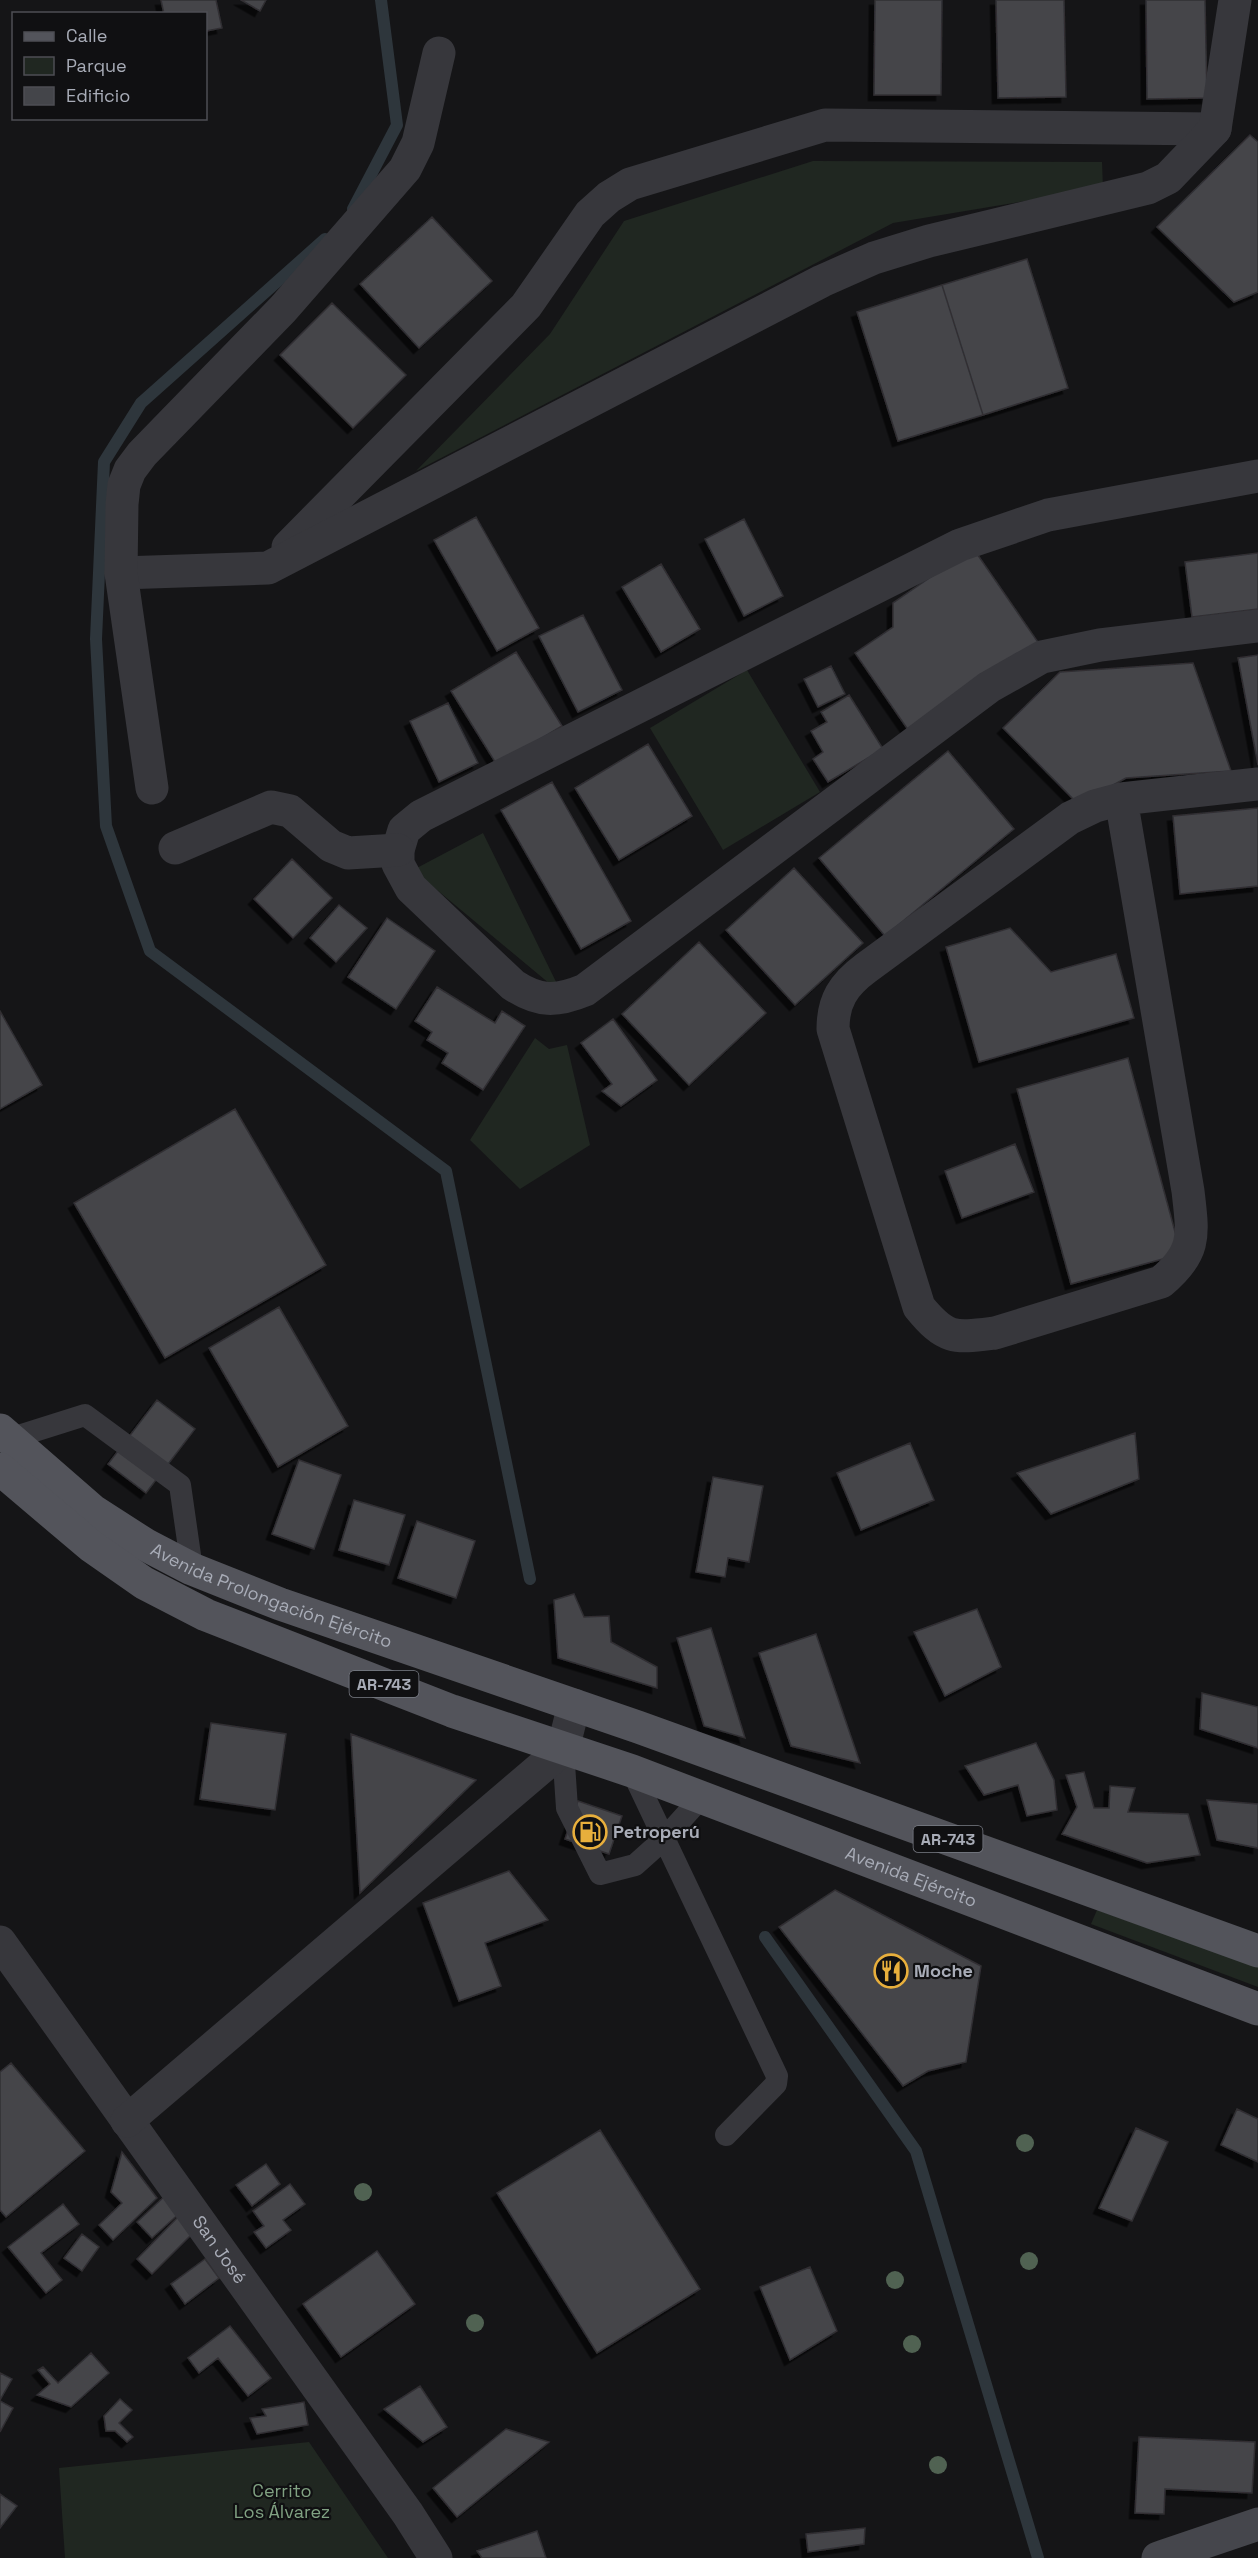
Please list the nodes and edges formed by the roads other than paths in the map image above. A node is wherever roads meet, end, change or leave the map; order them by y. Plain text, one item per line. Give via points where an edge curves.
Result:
1 (1235, 0) edge
2 (439, 53) dead end
3 (1215, 129) junction
4 (1258, 476) edge
5 (268, 568) junction
6 (121, 573) junction
7 (1258, 626) edge
8 (1258, 784) edge
9 (152, 788) dead end
10 (1121, 799) junction
11 (175, 848) dead end
12 (398, 850) junction
13 (3, 1446) edge
14 (192, 1569) junction
15 (574, 1705) junction
16 (563, 1749) junction
17 (632, 1771) junction
18 (701, 1798) junction
19 (664, 1839) junction
20 (0, 1942) edge
21 (1258, 1951) edge
22 (1258, 2009) edge
23 (127, 2121) junction
24 (726, 2135) dead end
25 (1258, 2524) edge
26 (436, 2558) edge
27 (1158, 2558) edge

1 - 3 street
2 - 6 street via 418,143 405,169 283,309 130,470 122,504
3 - 5 street via 1168,178 1148,188 929,241 874,258 822,281
3 - 5 street via 825,125 630,184 590,214 526,306
4 - 12 street via 1048,515 960,545 421,816 404,830
5 - 6 street
6 - 9 street
7 - 12 street via 1100,645 1042,657 989,687 585,990 567,998 547,1000 513,985 411,888 398,864
8 - 10 street
10 - 10 street via 1070,818 850,979 833,1011 833,1029 919,1307 946,1334 995,1333 1161,1282 1178,1268 1191,1247 1188,1191
11 - 12 street via 271,807 290,810 331,846 348,853
13 - 14 main road, Avenida Prolongación Ejército / AR-743 via 93,1511
13 - 14 lane via 85,1415 180,1485
13 - 16 main road, Avenida Prolongación Ejército / AR-743 via 91,1546 144,1583 206,1615 453,1711
14 - 15 main road, Avenida Prolongación Ejército / AR-743 via 280,1604
15 - 16 street
15 - 21 main road, AR-743
16 - 17 main road, Avenida Ejército / AR-743
16 - 19 lane via 567,1808 600,1874 635,1865
16 - 23 street
17 - 18 main road, Avenida Ejército / AR-743
17 - 19 lane
18 - 19 lane
18 - 22 main road, Avenida Ejército / AR-743
19 - 24 lane via 777,2076 776,2084
20 - 23 street, San José
23 - 26 street, San José
25 - 27 street

